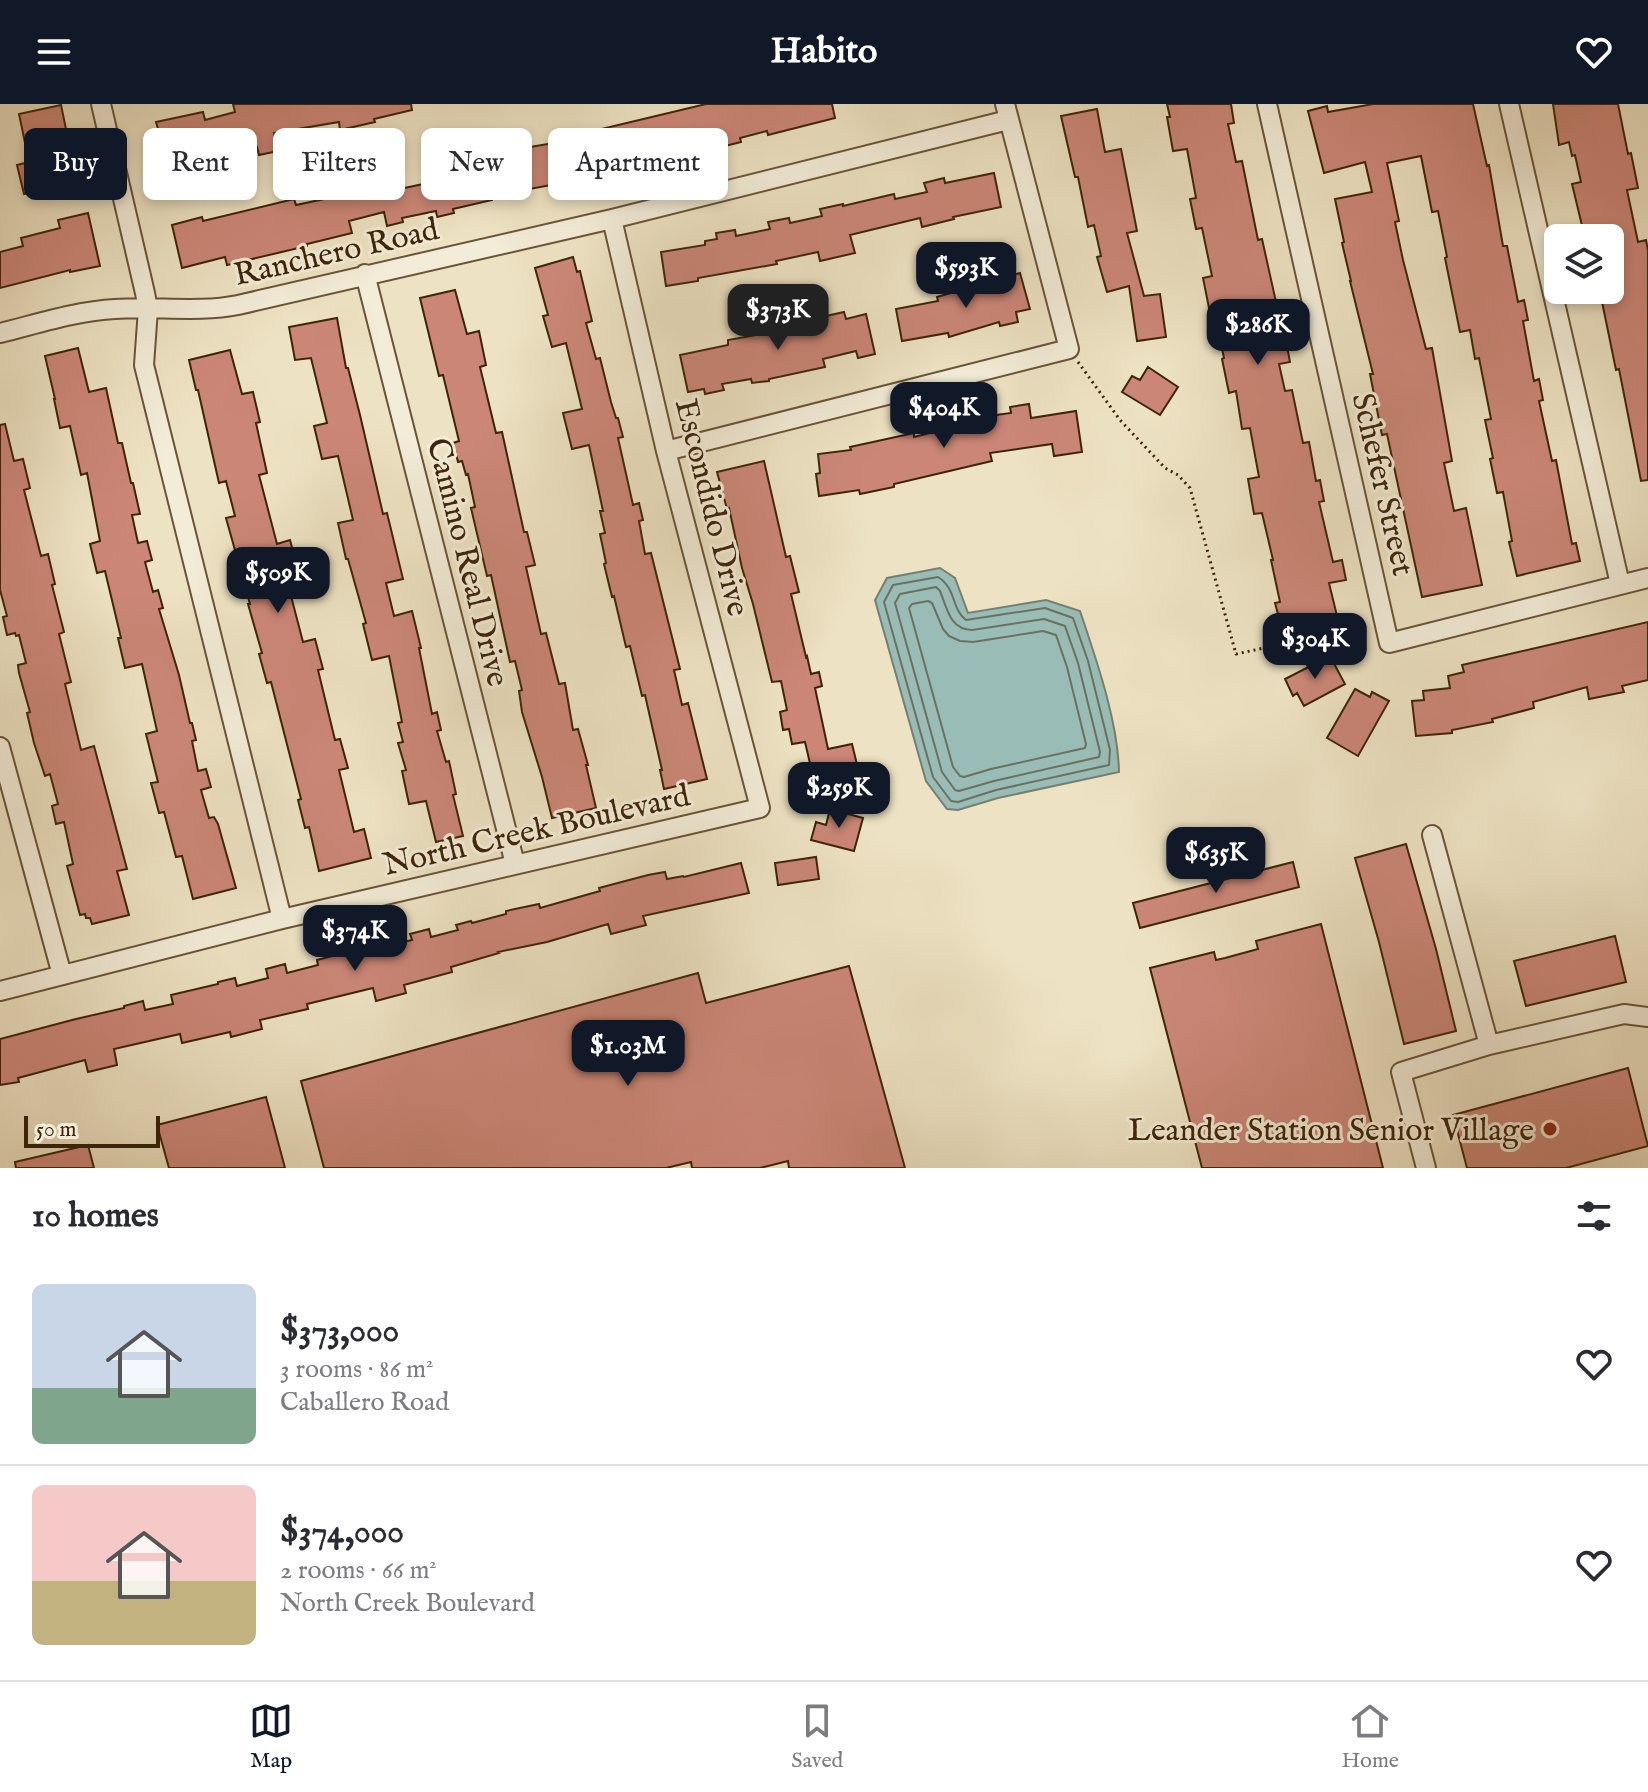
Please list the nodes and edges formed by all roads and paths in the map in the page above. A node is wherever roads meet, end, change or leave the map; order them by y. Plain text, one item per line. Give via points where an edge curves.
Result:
1 (101, 104) edge
2 (1267, 104) edge
3 (1509, 104) edge
4 (1007, 112) edge
5 (612, 219) junction
6 (365, 274) junction
7 (148, 309) junction
8 (0, 333) edge
9 (1069, 349) junction
10 (666, 451) junction
11 (1648, 578) edge
12 (1620, 584) junction
13 (1353, 629) dead end
14 (0, 747) edge
15 (760, 808) joint
16 (1432, 835) dead end
17 (515, 864) junction
18 (282, 919) junction
19 (62, 975) junction
20 (0, 991) edge
21 (1648, 1017) edge
22 (1489, 1045) junction
23 (1426, 1168) edge

1 - 7 street
2 - 12 street, Schefer Street via 1389,643
3 - 12 street
4 - 5 street, Ranchero Road
4 - 9 street
5 - 6 street, Ranchero Road
5 - 10 street, Escondido Drive
6 - 7 street, Ranchero Road via 227,307
6 - 17 street, Camino Real Drive
7 - 8 street, Ranchero Road via 92,312
7 - 18 street via 144,365
9 - 10 street
9 - 13 path via 1120,420 1190,488 1236,654
10 - 15 street, Escondido Drive
11 - 12 street
14 - 19 street
15 - 17 street, North Creek Boulevard
16 - 22 street
17 - 18 street, North Creek Boulevard
18 - 19 street, North Creek Boulevard
19 - 20 street, North Creek Boulevard
21 - 22 street via 1624,1014
22 - 23 street via 1401,1072

